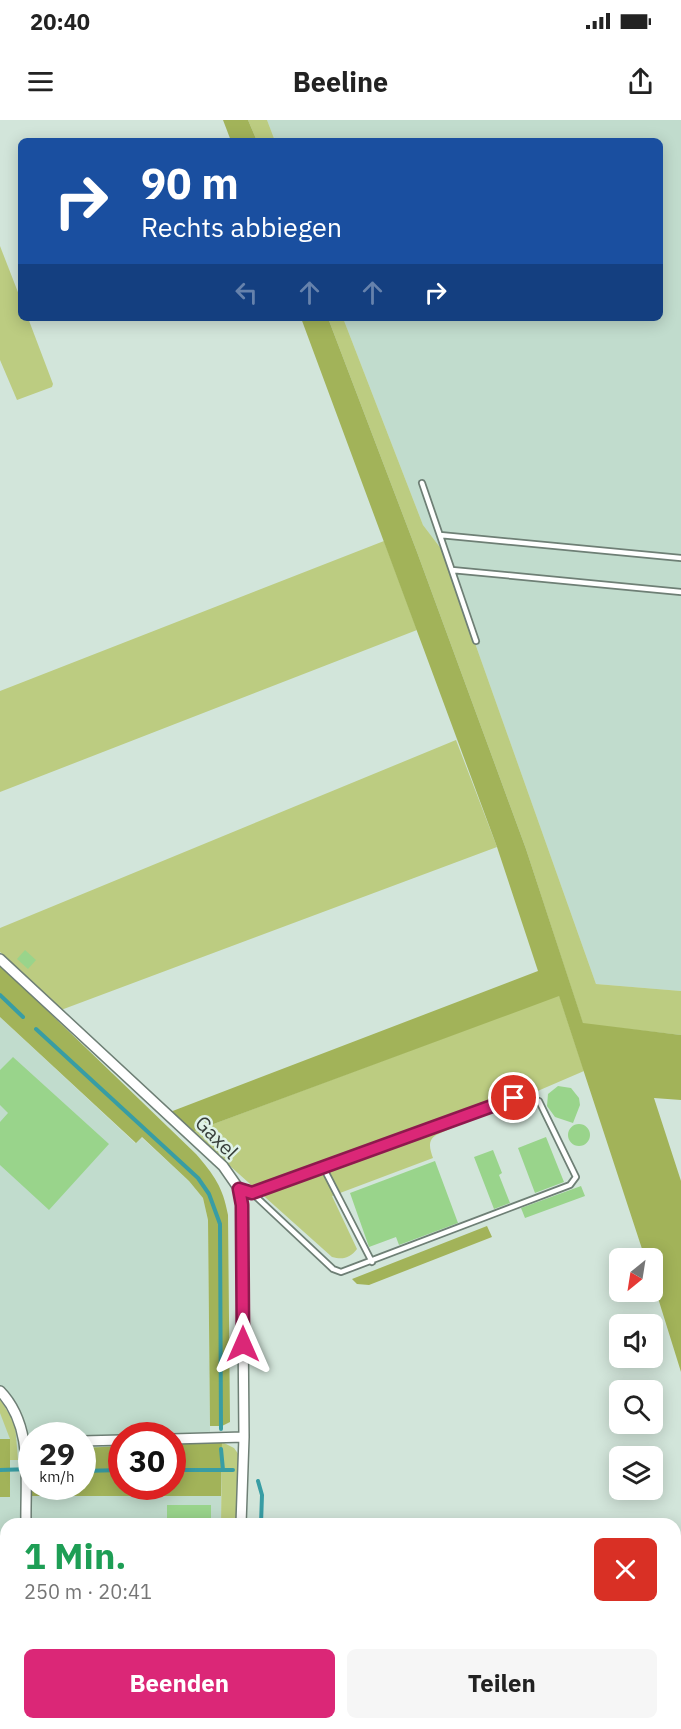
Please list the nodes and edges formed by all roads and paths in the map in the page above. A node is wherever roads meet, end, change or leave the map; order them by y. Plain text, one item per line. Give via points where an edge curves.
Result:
1 (422, 483) dead end
2 (440, 535) junction
3 (681, 558) edge
4 (452, 570) junction
5 (681, 592) edge
6 (476, 641) dead end
7 (0, 959) edge
8 (323, 1167) junction
9 (239, 1189) junction
10 (252, 1193) junction
11 (372, 1262) junction
12 (0, 1391) edge
13 (20, 1422) edge
14 (244, 1437) junction
15 (186, 1439) edge
16 (25, 1500) edge
17 (26, 1518) edge
18 (241, 1518) edge

1 - 2 lane
2 - 3 lane
2 - 4 lane
4 - 5 lane
4 - 6 lane
7 - 9 street, Gaxel via 223,1166
8 - 10 lane
8 - 11 lane
8 - 11 lane via 514,1098 539,1101 576,1176 574,1182
9 - 10 lane
9 - 14 street, Gaxel
10 - 11 lane via 333,1269 348,1271
12 - 13 street
14 - 15 street
14 - 18 street, Gaxel
16 - 17 street

